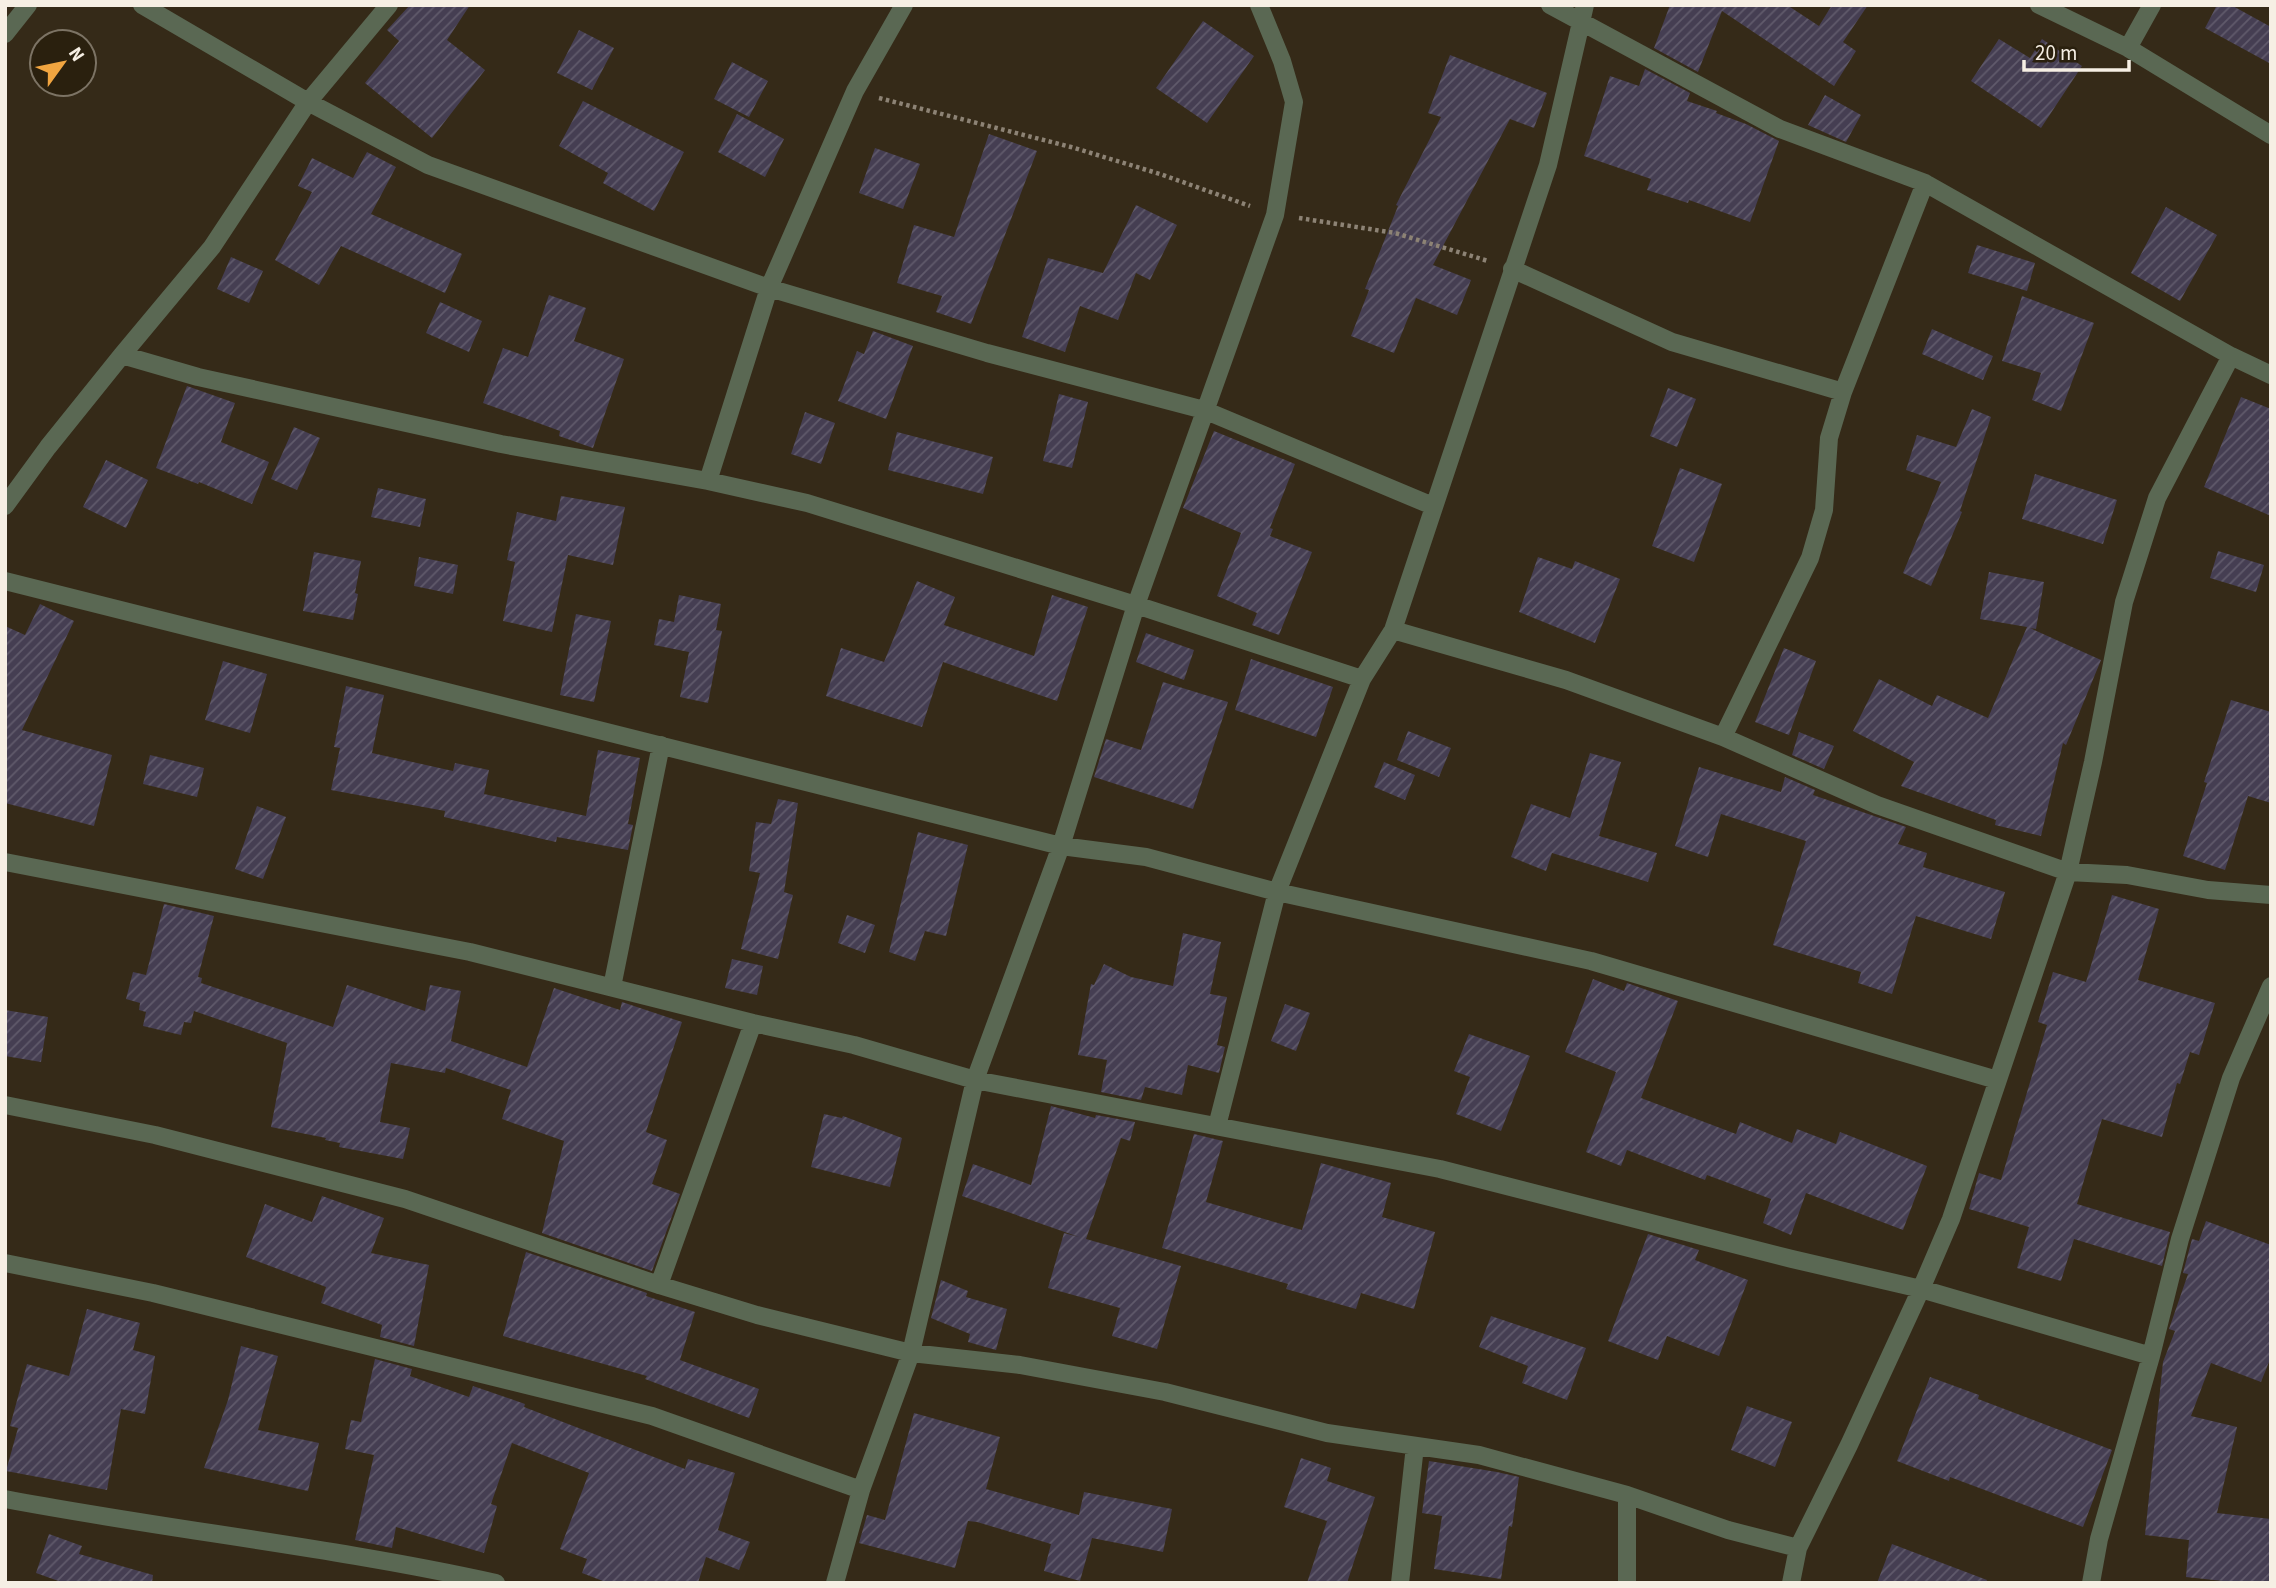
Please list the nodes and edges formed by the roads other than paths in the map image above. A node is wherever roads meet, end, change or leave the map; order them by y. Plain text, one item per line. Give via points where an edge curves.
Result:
1 (28, 5) edge
2 (142, 5) edge
3 (389, 5) edge
4 (904, 5) edge
5 (1260, 5) edge
6 (1550, 5) edge
7 (2039, 5) edge
8 (2151, 5) edge
9 (1583, 14) edge
10 (5, 34) edge
11 (2128, 48) junction
12 (308, 102) junction
13 (2271, 135) edge
14 (1925, 183) junction
15 (1512, 269) junction
16 (769, 288) junction
17 (122, 355) junction
18 (2231, 356) junction
19 (2271, 375) edge
20 (1843, 392) junction
21 (1204, 411) junction
22 (708, 481) junction
23 (5, 506) edge
24 (1433, 506) junction
25 (5, 581) edge
26 (1136, 606) junction
27 (1393, 630) junction
28 (1362, 679) junction
29 (1723, 737) junction
30 (661, 745) junction
31 (1061, 846) junction
32 (5, 862) edge
33 (2068, 872) junction
34 (1277, 892) junction
35 (2271, 895) edge
36 (2271, 986) edge
37 (612, 987) junction
38 (753, 1023) junction
39 (975, 1080) junction
40 (1997, 1080) junction
41 (5, 1105) edge
42 (1217, 1126) junction
43 (5, 1263) edge
44 (659, 1285) junction
45 (1921, 1289) junction
46 (911, 1353) junction
47 (2151, 1356) junction
48 (1415, 1446) junction
49 (861, 1490) junction
50 (1627, 1495) junction
51 (5, 1499) edge
52 (1798, 1548) junction
53 (496, 1583) edge
54 (835, 1583) edge
55 (1400, 1583) edge
56 (1627, 1583) edge
57 (1791, 1583) edge
58 (2091, 1583) edge

1 - 10 street
2 - 12 street
3 - 12 street
4 - 16 street via 855,91
5 - 21 street via 1294,102 1275,215
6 - 9 street
7 - 11 street
8 - 11 street
9 - 14 street via 1780,129
9 - 15 street via 1548,165
11 - 13 street
12 - 16 street via 428,165
12 - 17 street via 212,247
14 - 18 street
14 - 20 street
15 - 20 street via 1672,342
15 - 24 street
16 - 21 street via 986,353
16 - 22 street
17 - 22 street via 198,377 501,444
17 - 23 street
18 - 19 street
18 - 33 street via 2157,498 2124,602
20 - 29 street via 1829,438 1824,510 1810,558
21 - 24 street
21 - 26 street
22 - 26 street via 807,503
24 - 27 street
25 - 30 street
26 - 28 street
26 - 31 street
27 - 28 street
27 - 29 street via 1566,680
28 - 34 street
29 - 33 street via 1877,804
30 - 31 street
30 - 37 street
31 - 34 street via 1146,857
31 - 39 street
32 - 37 street via 470,952
33 - 35 street via 2127,875 2208,890
33 - 40 street
34 - 40 street via 1591,961
34 - 42 street
36 - 47 street via 2231,1078 2180,1239
37 - 38 street
38 - 39 street via 854,1045
38 - 44 street
39 - 42 street
39 - 46 street
40 - 45 street via 1951,1219
41 - 44 street via 155,1135 405,1199
42 - 45 street via 1440,1169
43 - 49 street via 153,1293 652,1416
44 - 46 street
45 - 47 street
45 - 52 street
46 - 48 street via 1020,1365 1165,1391 1327,1433
46 - 49 street
47 - 58 street via 2099,1539
48 - 50 street via 1479,1455
48 - 55 street
49 - 54 street
50 - 52 street via 1728,1530
50 - 56 street
51 - 53 street
52 - 57 street

